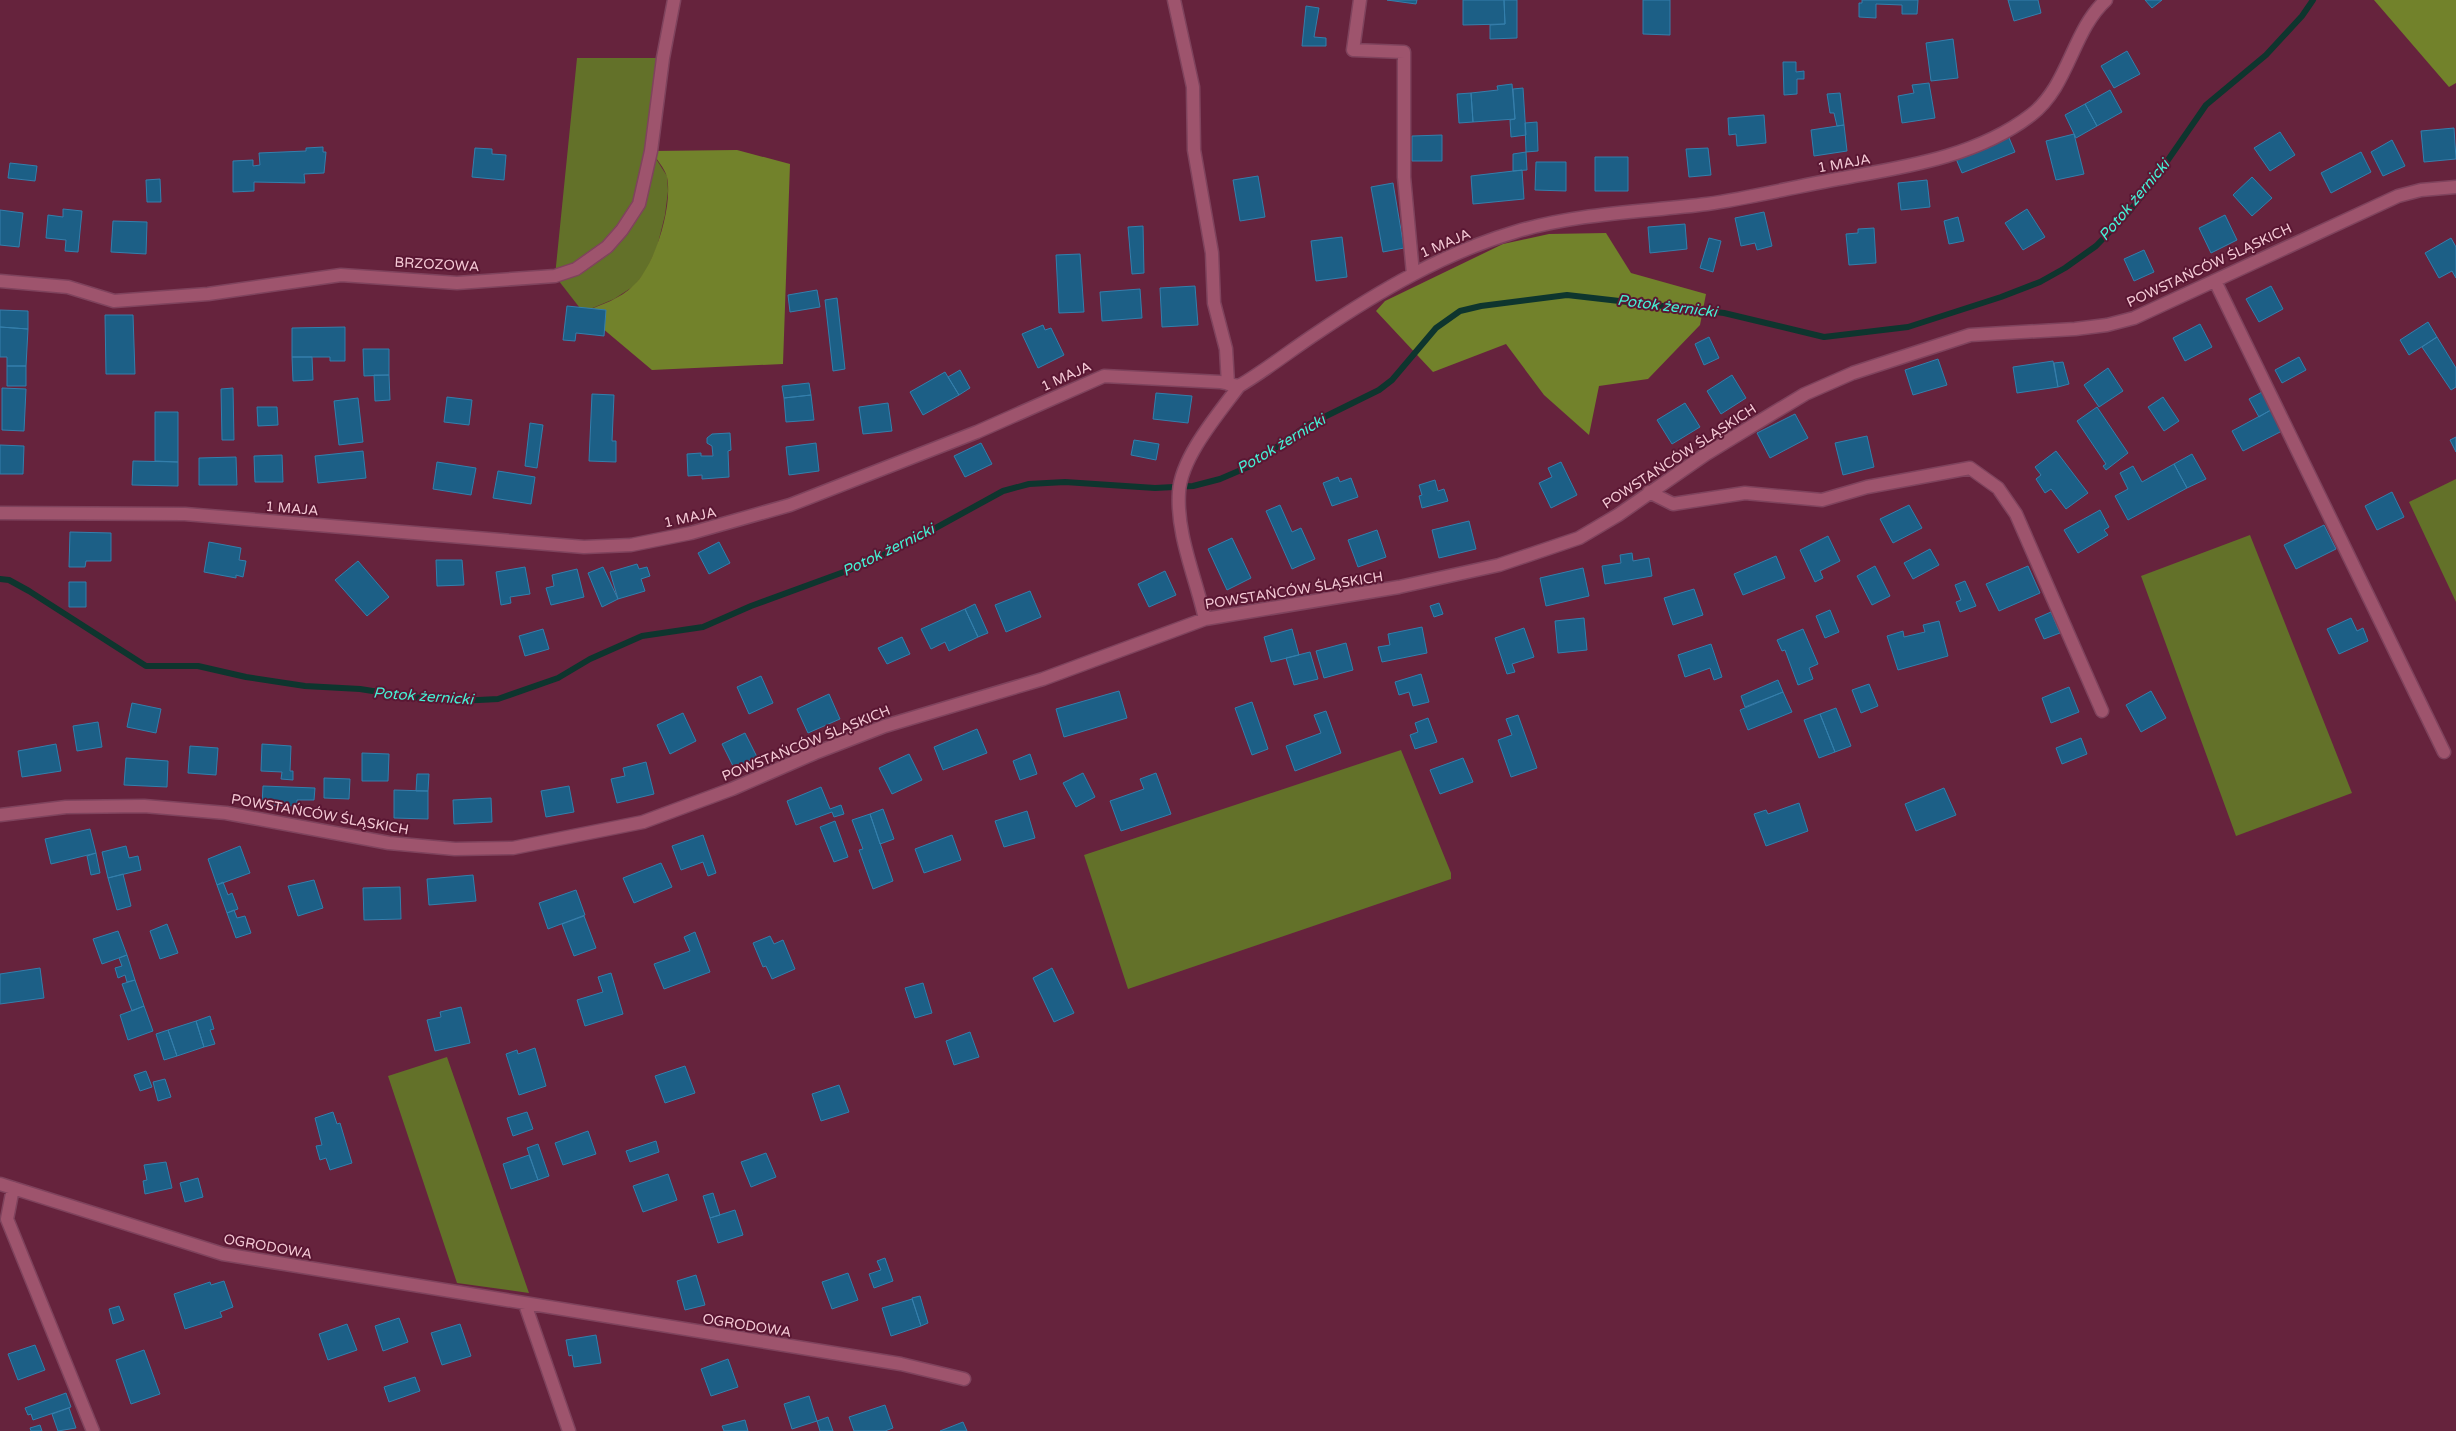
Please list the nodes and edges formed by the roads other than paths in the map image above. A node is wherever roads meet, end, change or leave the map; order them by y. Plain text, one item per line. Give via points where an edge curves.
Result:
1 (674, 0) edge
2 (1174, 0) edge
3 (1360, 0) edge
4 (2106, 0) edge
5 (2456, 187) edge
6 (1413, 274) junction
7 (0, 281) edge
8 (2215, 281) junction
9 (1234, 385) junction
10 (1649, 492) junction
11 (0, 513) edge
12 (1205, 619) junction
13 (2102, 711) dead end
14 (2444, 752) dead end
15 (0, 814) edge
16 (0, 1184) edge
17 (13, 1188) junction
18 (525, 1304) junction
19 (964, 1378) dead end
20 (93, 1431) edge
21 (569, 1431) edge

1 - 7 street, BRZOZOWA via 651,151 639,204 607,247 576,269 554,276 476,282 341,275 208,294 114,301 68,287
2 - 9 street via 1193,87 1194,150 1212,253 1214,303
3 - 6 street via 1353,50 1404,52 1404,177
4 - 6 street, 1 MAJA via 2085,28 2062,78 2033,114 2011,128 1958,152 1896,169 1710,203 1577,219 1516,231 1453,254
5 - 8 street, POWSTAŃCÓW ŚLĄSKICH via 2398,196 2282,247
6 - 9 street, 1 MAJA
8 - 10 street, POWSTAŃCÓW ŚLĄSKICH via 2134,318 2107,325 1970,335 1853,373 1806,394
8 - 14 street
9 - 11 street, 1 MAJA via 1104,376 977,432 790,505 699,531 631,545 534,544 185,514
9 - 12 street via 1188,461 1179,490 1184,534
10 - 12 street, POWSTAŃCÓW ŚLĄSKICH via 1579,538 1499,565 1399,588
10 - 13 street via 1673,504 1746,493 1822,500 1867,487 1970,468 1998,488 2016,514
12 - 15 street, POWSTAŃCÓW ŚLĄSKICH via 1043,679 885,726 643,822 513,848 455,849 389,843 226,813 144,806 66,807
16 - 17 street, OGRODOWA
17 - 18 street, OGRODOWA via 223,1254
17 - 20 street via 7,1219
18 - 19 street, OGRODOWA via 901,1364
18 - 21 street

